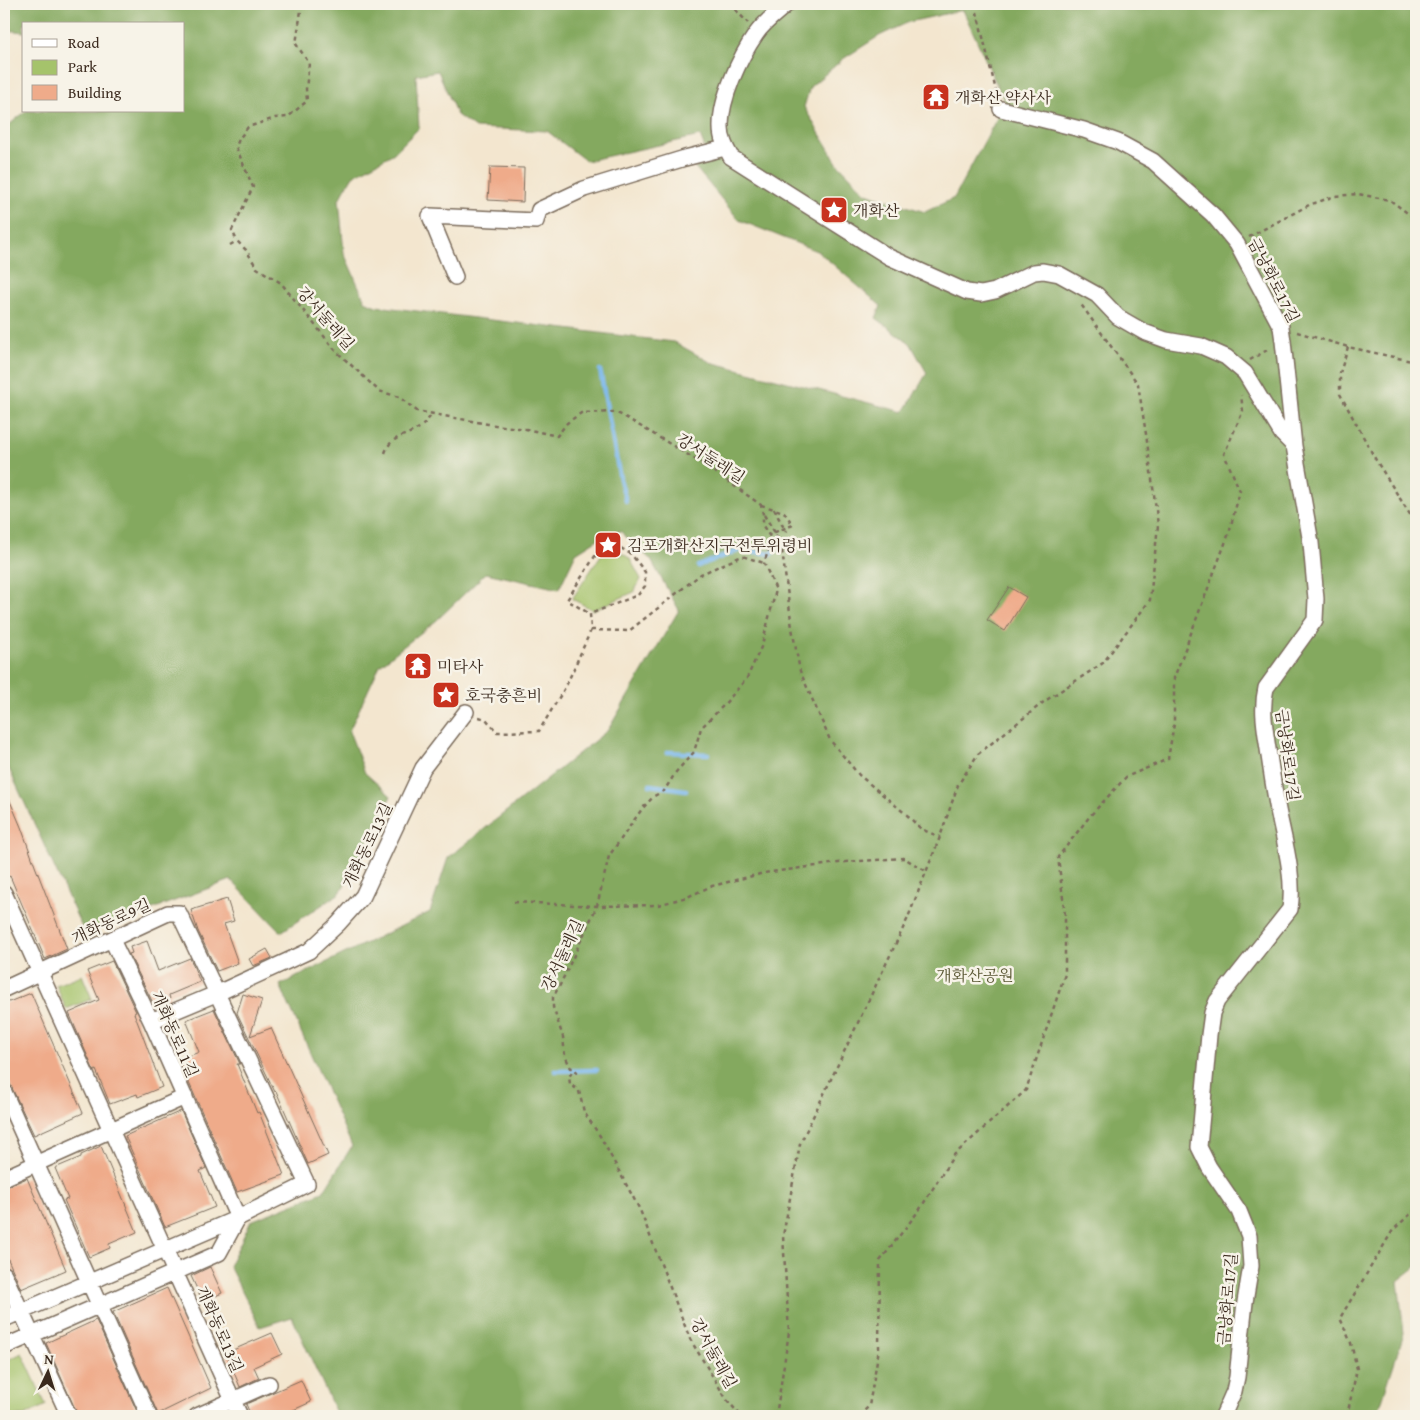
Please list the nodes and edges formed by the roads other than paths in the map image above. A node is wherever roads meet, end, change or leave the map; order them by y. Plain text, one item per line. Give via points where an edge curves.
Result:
1 (787, 4) edge
2 (1001, 109) road end
3 (726, 148) junction
4 (455, 277) dead end
5 (1294, 446) junction
6 (466, 712) road end
7 (4, 893) edge
8 (112, 940) junction
9 (40, 973) junction
10 (4, 989) edge
11 (218, 993) junction
12 (151, 1021) junction
13 (4, 1092) edge
14 (185, 1097) junction
15 (111, 1130) junction
16 (36, 1164) junction
17 (4, 1178) edge
18 (238, 1218) junction
19 (165, 1249) junction
20 (175, 1271) junction
21 (4, 1274) edge
22 (89, 1282) junction
23 (99, 1305) junction
24 (21, 1312) junction
25 (4, 1319) edge
26 (32, 1335) junction
27 (4, 1347) edge
28 (269, 1384) dead end
29 (233, 1400) junction
30 (70, 1416) edge
31 (149, 1416) edge
32 (197, 1416) edge
33 (240, 1416) edge
34 (1223, 1416) edge

1 - 3 street via 757,32 740,63 726,97 721,130
2 - 5 street, 금낭화로17길 via 1118,142 1153,161 1213,215 1237,244 1282,334
3 - 4 street via 584,189 539,210 536,221 430,216
3 - 5 street via 731,157 889,258 966,292 995,292 1034,272 1059,274 1097,295 1129,325 1166,340 1211,350 1226,357 1245,373 1282,434
5 - 34 street, 금낭화로17길 via 1314,571 1315,620 1266,688 1263,713 1292,900 1286,916 1217,1001 1212,1013 1200,1132 1199,1147 1239,1211 1249,1236 1251,1266 1237,1377
6 - 11 street, 개화동로13길 via 423,768 362,896 350,910 309,950
7 - 9 street
8 - 9 street, 개화동로9길
8 - 11 street, 개화동로9길 via 168,913 179,913
8 - 12 street, 개화동로11길
9 - 10 street, 개화동로9길
9 - 15 street
11 - 12 street, 개화동로13길
11 - 18 street via 307,1184
12 - 14 street, 개화동로11길
13 - 16 street
14 - 15 street, 개화동로11길
14 - 18 street
15 - 16 street, 개화동로11길
15 - 19 street, 개화동로13길
16 - 17 street, 개화동로11길
16 - 22 street
18 - 19 street
18 - 20 street, 개화동로13길 via 219,1253
19 - 20 street, 개화동로13길
19 - 22 street
20 - 23 street, 개화동로13길
20 - 29 street, 개화동로13길
21 - 24 street
22 - 23 street
22 - 24 street
23 - 26 street, 개화동로13길
23 - 31 street
24 - 25 street
24 - 26 street
26 - 27 street, 개화동로13길
26 - 30 street
28 - 29 street, 개화동로13길
29 - 32 street, 개화동로13길
29 - 33 street, 개화동로13길

